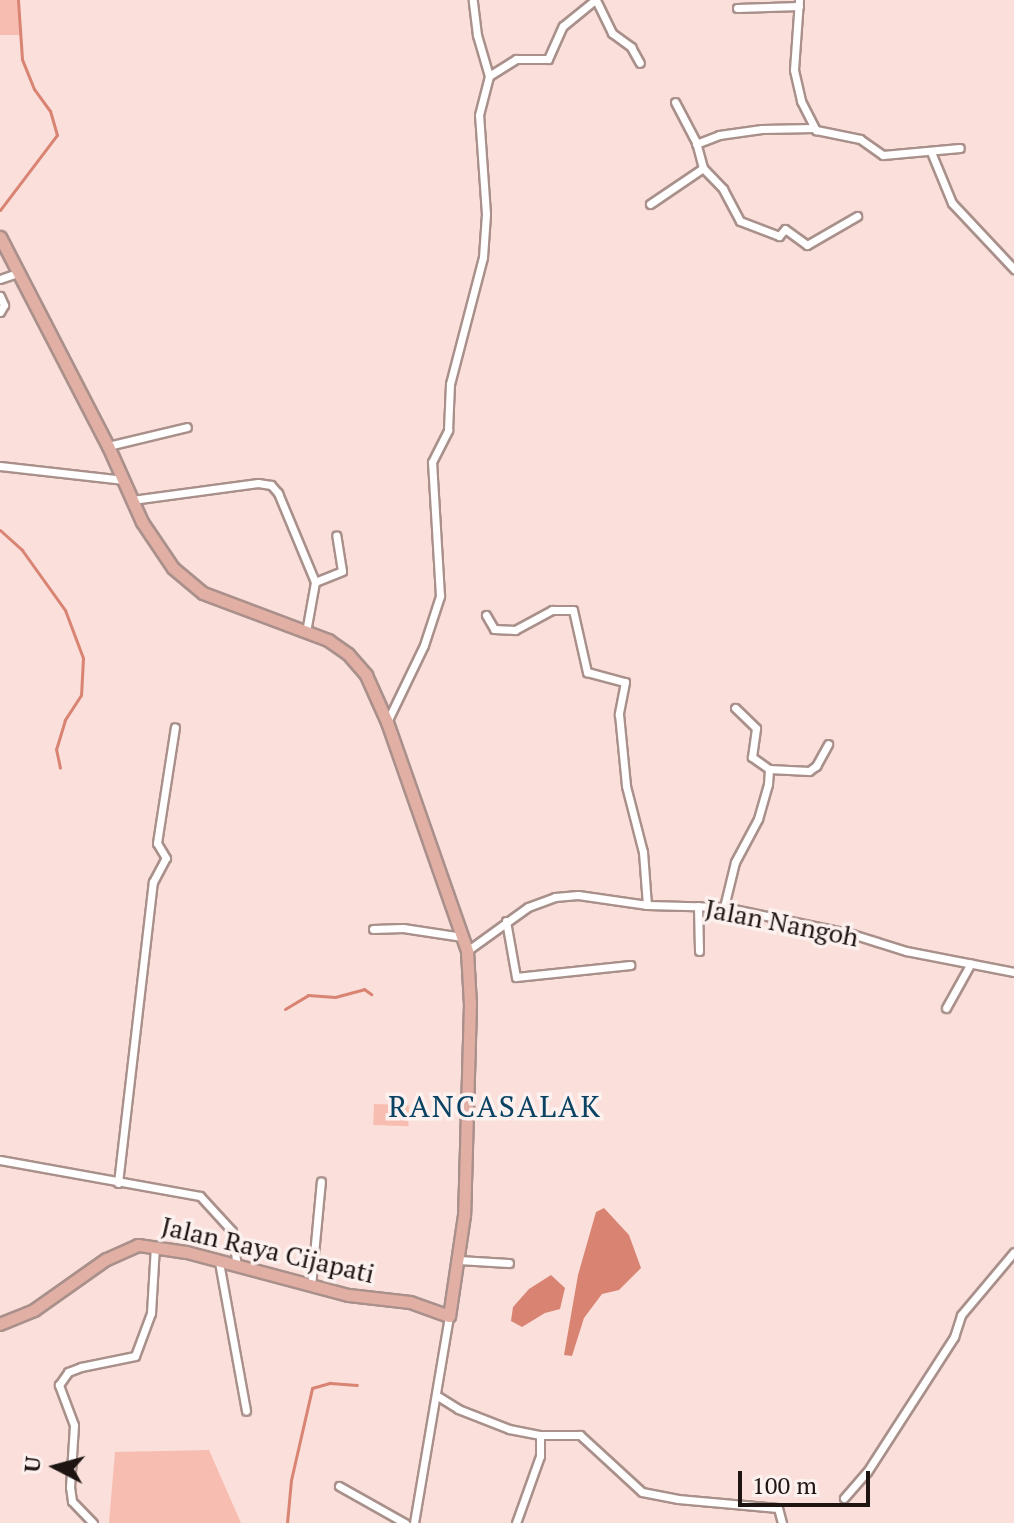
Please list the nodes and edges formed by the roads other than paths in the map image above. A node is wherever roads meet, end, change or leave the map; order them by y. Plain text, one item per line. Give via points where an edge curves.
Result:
1 (473, 0) edge
2 (595, 0) edge
3 (799, 3) edge
4 (737, 8) dead end
5 (640, 63) dead end
6 (489, 76) junction
7 (675, 102) dead end
8 (814, 128) junction
9 (696, 144) junction
10 (960, 148) dead end
11 (931, 152) junction
12 (703, 168) junction
13 (650, 204) dead end
14 (857, 216) dead end
15 (0, 237) edge
16 (1014, 269) edge
17 (17, 273) junction
18 (0, 279) edge
19 (0, 297) edge
20 (0, 312) edge
21 (187, 427) dead end
22 (108, 446) junction
23 (0, 466) edge
24 (124, 480) junction
25 (132, 500) junction
26 (336, 535) dead end
27 (315, 582) junction
28 (486, 615) dead end
29 (306, 632) junction
30 (735, 708) dead end
31 (387, 722) junction
32 (175, 727) dead end
33 (828, 744) dead end
34 (769, 769) junction
35 (647, 905) junction
36 (698, 906) junction
37 (724, 907) junction
38 (506, 921) junction
39 (373, 929) dead end
40 (462, 937) junction
41 (467, 951) junction
42 (699, 951) dead end
43 (971, 963) junction
44 (630, 965) dead end
45 (1014, 972) edge
46 (946, 1008) dead end
47 (0, 1160) edge
48 (321, 1181) dead end
49 (118, 1183) junction
50 (155, 1246) junction
51 (1014, 1252) edge
52 (458, 1260) junction
53 (219, 1262) junction
54 (509, 1263) dead end
55 (237, 1267) junction
56 (311, 1280) junction
57 (449, 1316) junction
58 (0, 1324) edge
59 (436, 1395) junction
60 (246, 1411) dead end
61 (540, 1435) junction
62 (339, 1486) dead end
63 (844, 1498) dead end
64 (93, 1523) edge
65 (405, 1523) edge
66 (414, 1523) edge
67 (516, 1523) edge
68 (782, 1523) edge

1 - 6 street
2 - 5 street via 612,33 631,47
2 - 6 street via 563,26 548,59 516,59
3 - 4 street
3 - 8 street via 794,70
6 - 31 street via 479,115 486,214 483,257 450,384 448,430 432,462 440,596 424,645
7 - 9 street
8 - 9 street via 762,129
8 - 11 street via 860,139 883,155
9 - 12 street
10 - 11 street
11 - 16 street via 952,203
12 - 13 street
12 - 14 street via 723,189 740,221 779,236 785,229 807,245
15 - 17 main road
17 - 18 street
17 - 22 main road
19 - 20 street
21 - 22 street
22 - 24 main road
23 - 24 street
24 - 25 main road
25 - 27 street via 271,485
25 - 29 main road via 150,538 186,582
26 - 27 street via 341,574
27 - 29 street
28 - 35 street via 494,629 515,630 552,610 570,609 587,672 625,682 619,714 626,786 643,852
29 - 31 main road via 328,640 360,665
30 - 34 street via 756,728 752,757
31 - 40 main road
32 - 49 street via 157,843 166,858 153,882
33 - 34 street via 809,771
34 - 37 street via 767,793 735,862
35 - 36 street, Jalan Nangoh
35 - 38 street, Jalan Nangoh via 563,895
36 - 37 street, Jalan Nangoh
36 - 42 street
37 - 43 street, Jalan Nangoh
38 - 41 street, Jalan Nangoh
38 - 44 street via 516,977
39 - 40 street
40 - 41 main road
41 - 52 main road via 464,1215
43 - 45 street, Jalan Nangoh
43 - 46 street
47 - 49 street
48 - 56 street
49 - 55 street via 200,1196 232,1231
50 - 53 main road, Jalan Raya Cijapati
50 - 58 main road, Jalan Raya Cijapati via 123,1249 34,1310
50 - 64 street via 151,1313 136,1354 68,1372 59,1385 74,1425 72,1501
51 - 63 street via 961,1315 954,1337 867,1472
52 - 54 street
52 - 57 main road
53 - 55 main road, Jalan Raya Cijapati
53 - 60 street
55 - 56 main road, Jalan Raya Cijapati via 280,1280
56 - 57 main road, Jalan Raya Cijapati via 362,1298 410,1302
57 - 59 street
59 - 61 street via 509,1429
59 - 66 street
61 - 67 street via 540,1456
61 - 68 street via 580,1435 642,1492 778,1508
62 - 65 street

